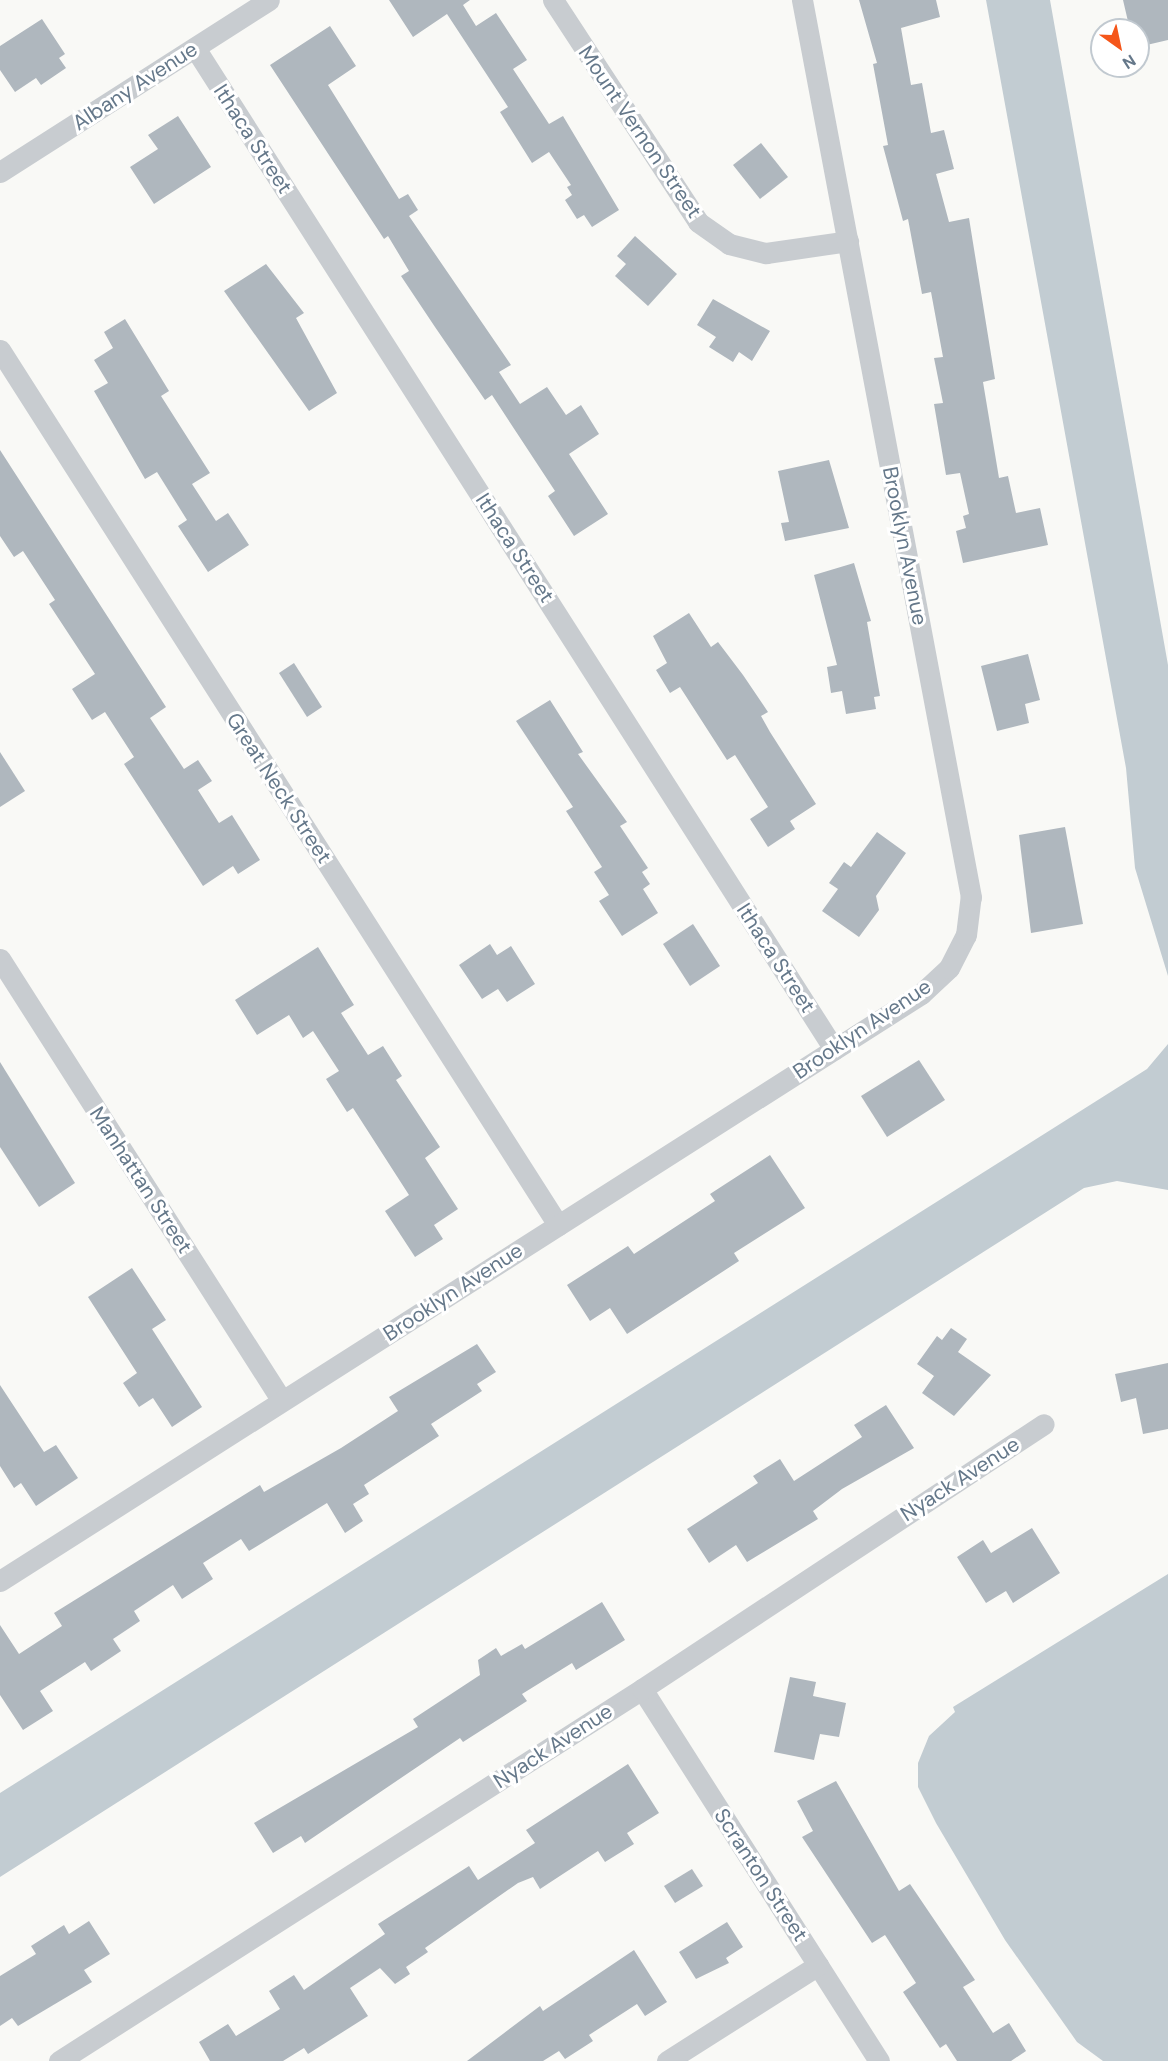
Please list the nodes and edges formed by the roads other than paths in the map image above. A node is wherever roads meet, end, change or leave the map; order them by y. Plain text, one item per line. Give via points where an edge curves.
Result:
1 (269, 0) edge
2 (553, 0) edge
3 (802, 0) edge
4 (195, 48) junction
5 (0, 172) edge
6 (848, 241) junction
7 (0, 350) edge
8 (0, 959) edge
9 (834, 1049) junction
10 (558, 1225) junction
11 (282, 1401) junction
12 (1044, 1424) dead end
13 (2, 1575) edge
14 (642, 1689) junction
15 (818, 1965) junction
16 (59, 2061) edge
17 (667, 2061) edge
18 (879, 2061) edge

1 - 4 street, Albany Avenue
2 - 6 street, Mount Vernon Street via 698,222 729,244 766,253
3 - 6 street, Brooklyn Avenue
4 - 5 street, Albany Avenue
4 - 9 street, Ithaca Street
6 - 9 street, Brooklyn Avenue via 971,897 966,935 949,968 921,994
7 - 10 street, Great Neck Street
8 - 11 street, Manhattan Street
9 - 10 street, Brooklyn Avenue
10 - 11 street, Brooklyn Avenue
11 - 13 street, Brooklyn Avenue
12 - 14 street, Nyack Avenue
14 - 15 street, Scranton Street
14 - 16 street, Nyack Avenue
15 - 17 street
15 - 18 street, Scranton Street

